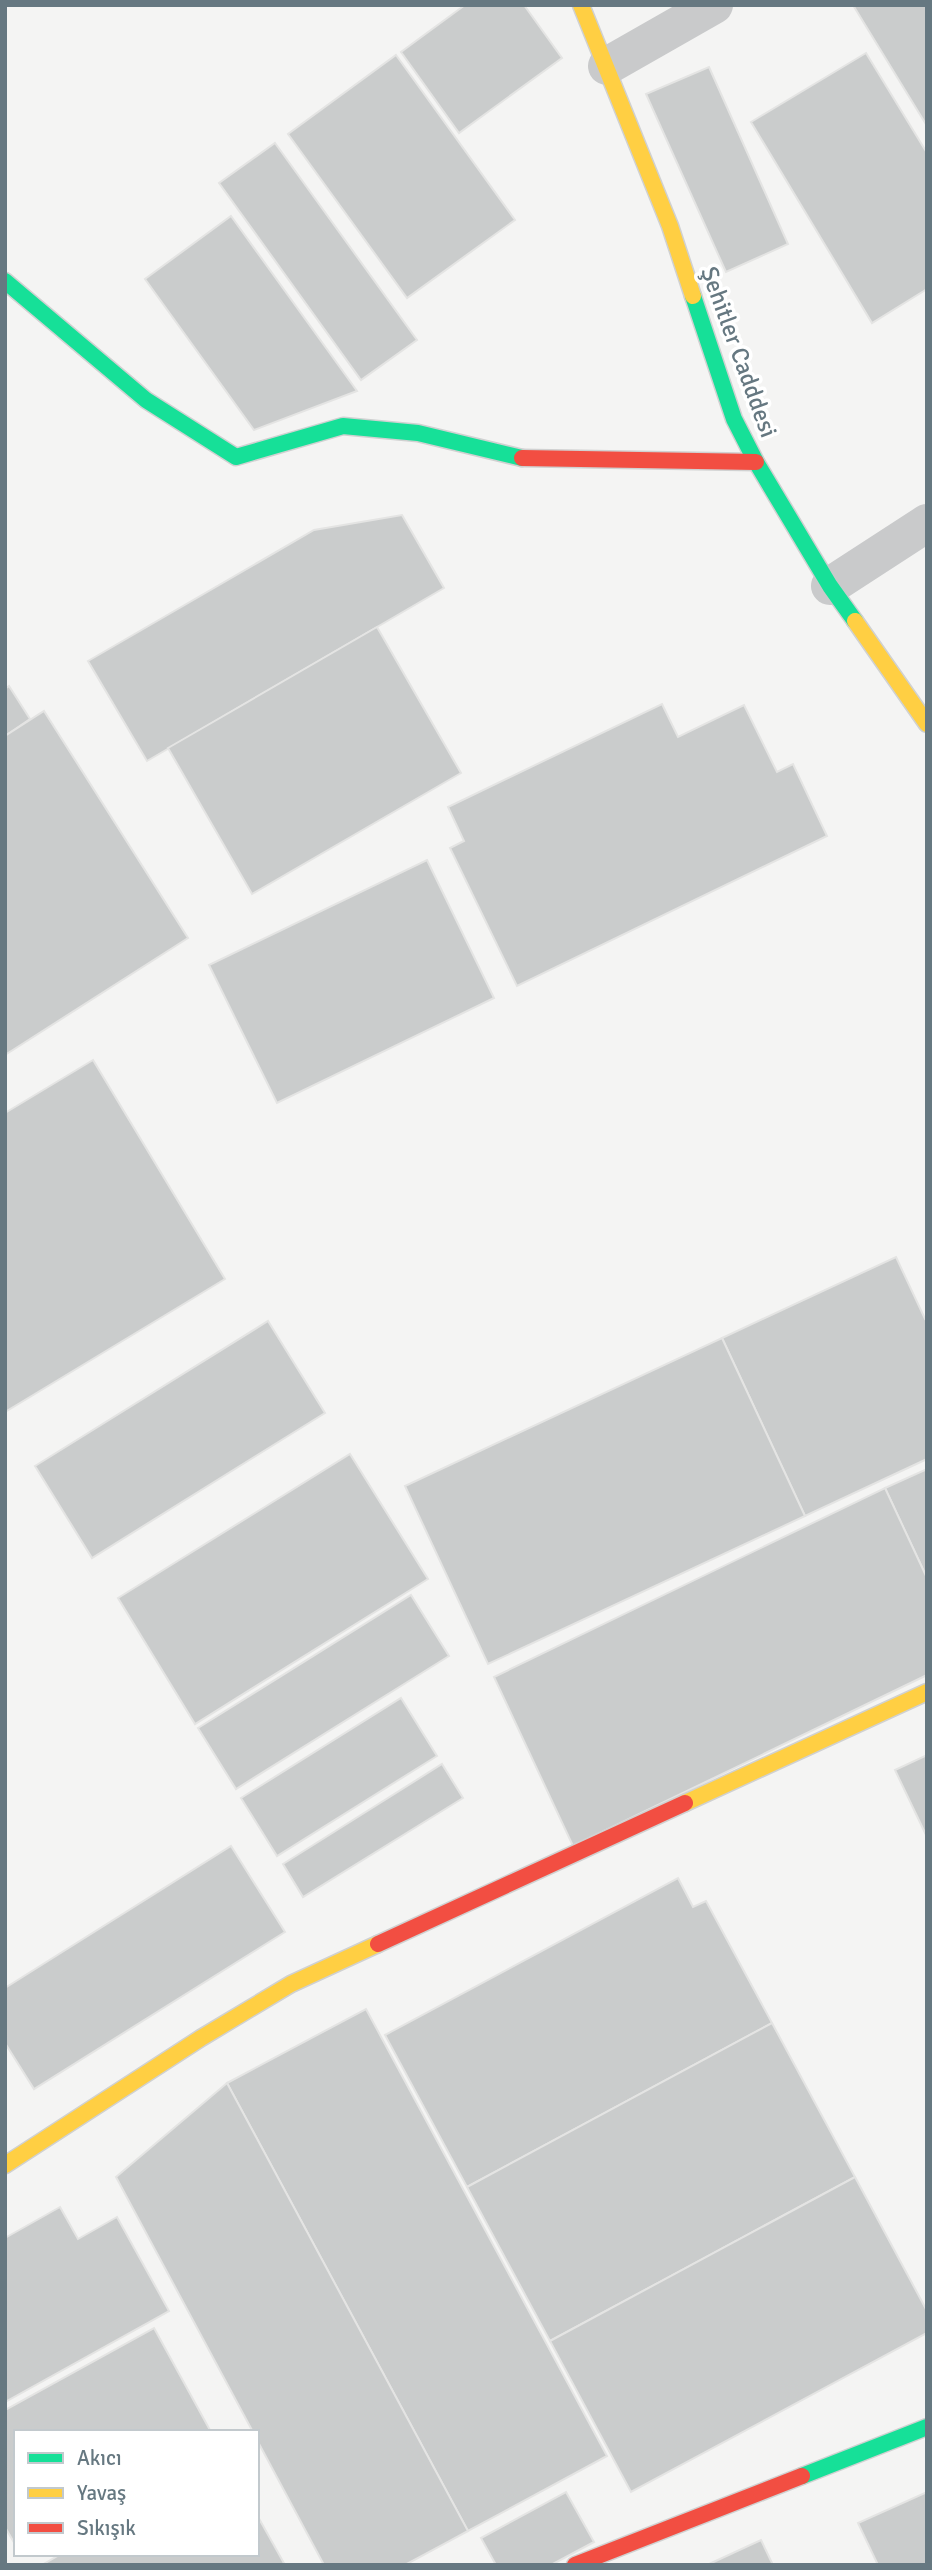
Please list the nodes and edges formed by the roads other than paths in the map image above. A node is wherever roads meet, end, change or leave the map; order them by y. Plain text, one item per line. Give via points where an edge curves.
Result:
1 (581, 5) edge
2 (714, 5) edge
3 (607, 66) junction
4 (5, 281) edge
5 (756, 462) junction
6 (927, 523) edge
7 (830, 586) junction
8 (927, 724) edge
9 (927, 1692) edge
10 (5, 2165) edge
11 (927, 2427) edge
12 (575, 2565) edge

1 - 3 street, Şehitler Cadddesi
2 - 3 street
3 - 5 street, Şehitler Cadddesi via 670,226 734,419
4 - 5 street via 146,400 236,457 343,426 418,433 522,458
5 - 7 street, Şehitler Cadddesi
6 - 7 street
7 - 8 street, Şehitler Cadddesi
9 - 10 street via 291,1984
11 - 12 street

